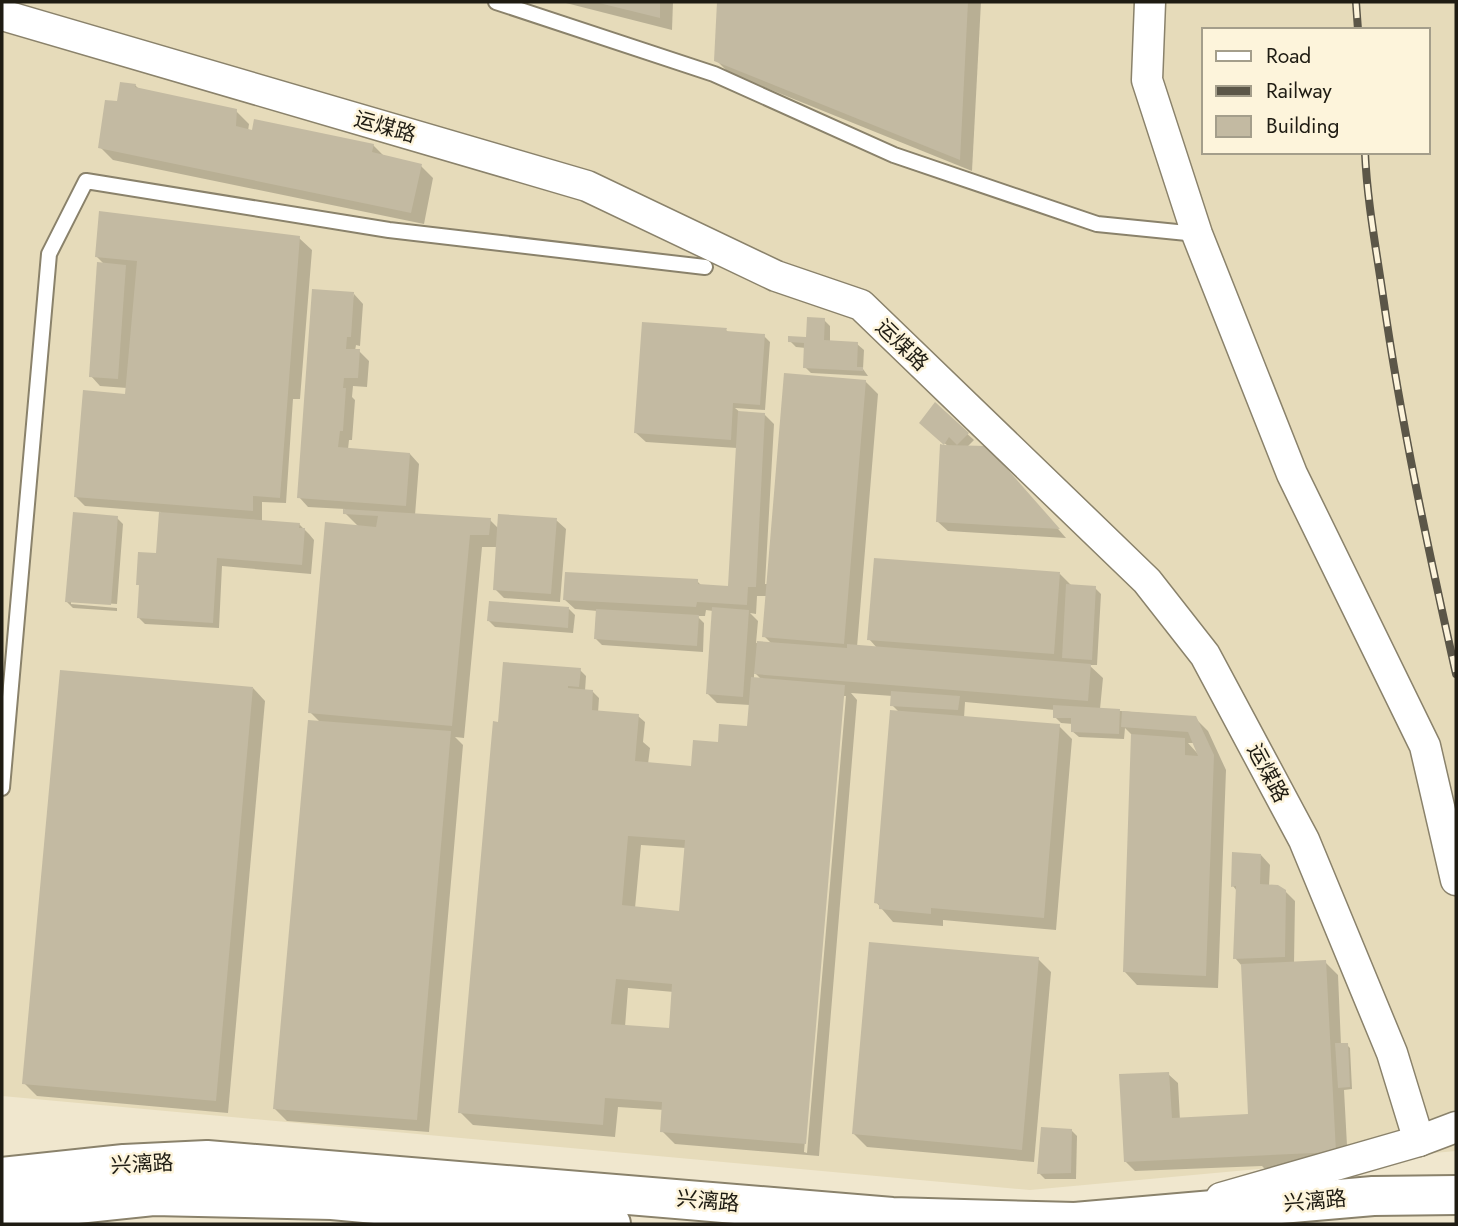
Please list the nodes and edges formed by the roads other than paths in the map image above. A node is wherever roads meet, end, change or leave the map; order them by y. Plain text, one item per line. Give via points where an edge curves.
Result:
1 (496, 2) edge
2 (1150, 2) edge
3 (2, 15) edge
4 (1197, 234) junction
5 (705, 267) dead end
6 (2, 788) edge
7 (1456, 880) edge
8 (1456, 1127) edge
9 (1419, 1142) junction
10 (2, 1177) edge
11 (1456, 1195) edge
12 (2, 1212) edge
13 (1167, 1213) junction
14 (611, 1224) edge

1 - 4 lane via 714,74 894,156 1097,224
2 - 4 street via 1147,80
3 - 9 street, 运煤路 via 587,186 776,276 861,305 1147,582 1205,655 1304,840 1392,1054
4 - 7 street via 1292,474 1425,746
5 - 6 lane via 389,230 86,181 50,254
8 - 9 street
9 - 13 street
10 - 13 street, 兴漓路 via 207,1160 892,1217 1075,1222
11 - 13 street, 兴漓路 via 1373,1196
12 - 14 street, 兴漓路 via 153,1196 332,1200

